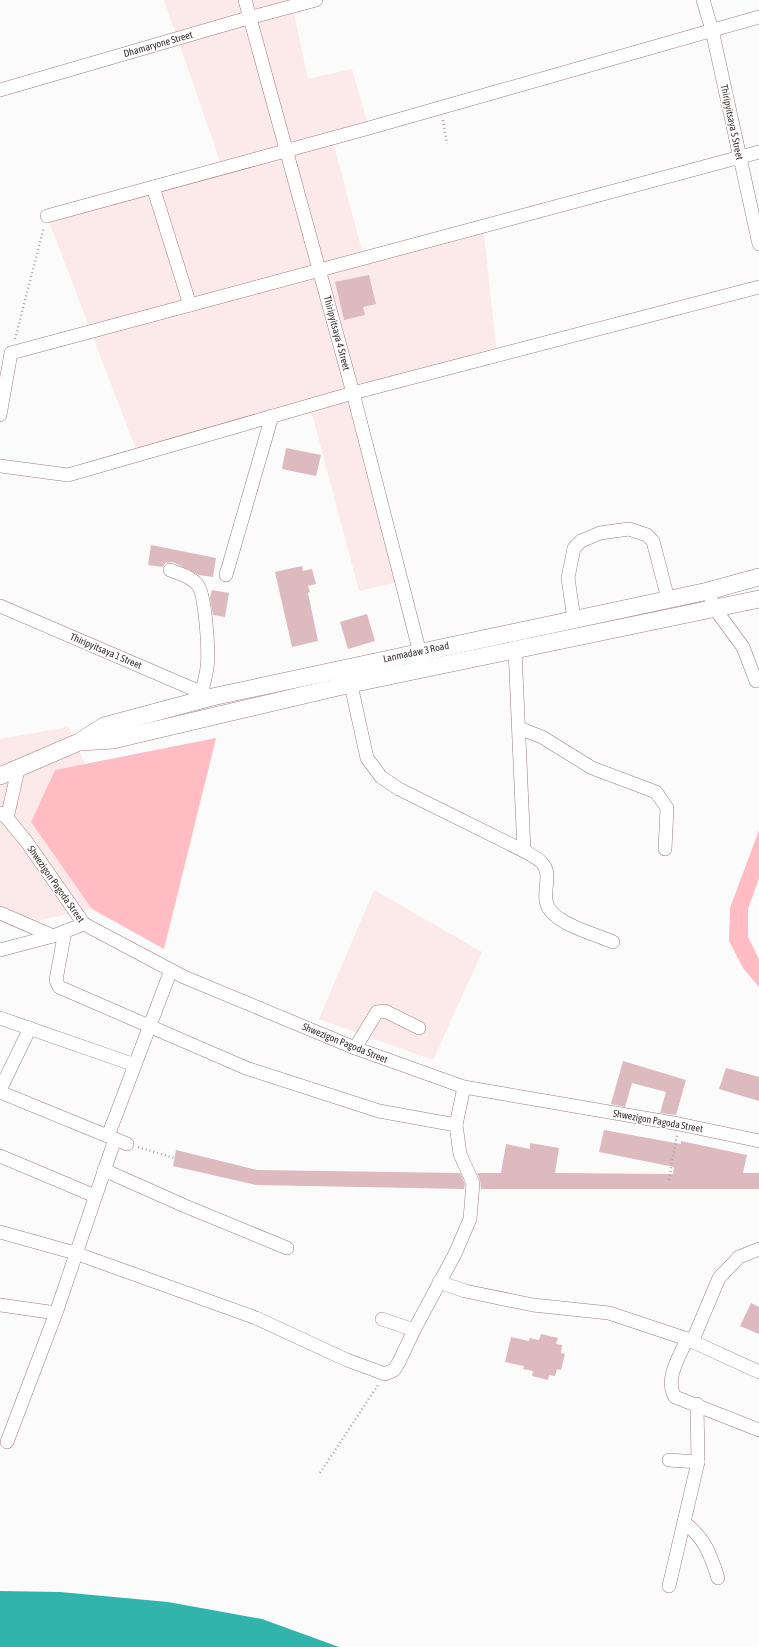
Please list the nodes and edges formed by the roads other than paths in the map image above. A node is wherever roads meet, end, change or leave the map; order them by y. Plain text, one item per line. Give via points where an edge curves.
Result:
1 (244, 0) edge
2 (316, 0) edge
3 (704, 0) edge
4 (759, 17) edge
5 (248, 18) junction
6 (712, 30) junction
7 (0, 90) edge
8 (285, 150) junction
9 (759, 152) edge
10 (740, 158) junction
11 (153, 187) junction
12 (47, 216) road end
13 (759, 244) edge
14 (320, 270) junction
15 (759, 287) edge
16 (190, 305) junction
17 (353, 394) junction
18 (0, 415) edge
19 (272, 416) junction
20 (0, 466) edge
21 (170, 570) dead end
22 (226, 575) dead end
23 (759, 577) edge
24 (708, 591) junction
25 (668, 599) junction
26 (759, 599) edge
27 (0, 606) edge
28 (715, 609) junction
29 (574, 619) junction
30 (515, 650) junction
31 (421, 652) junction
32 (347, 667) junction
33 (424, 668) junction
34 (756, 680) dead end
35 (351, 684) junction
36 (207, 695) junction
37 (519, 728) junction
38 (79, 742) junction
39 (18, 770) junction
40 (0, 776) edge
41 (4, 816) edge
42 (665, 849) dead end
43 (524, 851) junction
44 (0, 913) edge
45 (84, 924) junction
46 (59, 934) junction
47 (613, 942) dead end
48 (0, 950) edge
49 (171, 970) junction
50 (0, 1018) edge
51 (149, 1027) junction
52 (30, 1028) junction
53 (419, 1028) dead end
54 (355, 1048) junction
55 (135, 1065) junction
56 (464, 1087) junction
57 (0, 1091) edge
58 (456, 1125) junction
59 (111, 1137) junction
60 (759, 1141) edge
61 (127, 1144) road end
62 (0, 1156) edge
63 (104, 1170) junction
64 (95, 1196) junction
65 (0, 1232) edge
66 (287, 1248) dead end
67 (759, 1249) edge
68 (75, 1253) junction
69 (439, 1282) junction
70 (0, 1305) edge
71 (56, 1314) junction
72 (382, 1319) dead end
73 (414, 1330) junction
74 (690, 1340) junction
75 (759, 1372) edge
76 (697, 1404) junction
77 (759, 1430) edge
78 (7, 1442) dead end
79 (669, 1460) dead end
80 (698, 1462) junction
81 (684, 1522) junction
82 (718, 1578) dead end
83 (669, 1586) dead end

1 - 5 street, Thiripyitsaya 4 Street
2 - 5 street, Dhamaryone Street
3 - 6 street, Thiripyitsaya 5 Street
4 - 6 street
5 - 7 street, Dhamaryone Street
5 - 8 street, Thiripyitsaya 4 Street
6 - 8 street
6 - 10 street, Thiripyitsaya 5 Street
8 - 11 street
8 - 14 street, Thiripyitsaya 4 Street
9 - 10 street
10 - 13 street, Thiripyitsaya 5 Street
10 - 14 street
11 - 12 street
11 - 16 street
14 - 16 street
14 - 17 street, Thiripyitsaya 4 Street
15 - 17 street
16 - 18 street via 11,353
17 - 19 street
17 - 31 street, Thiripyitsaya 4 Street
19 - 20 street via 68,475
19 - 22 street
21 - 36 street via 190,578 200,588 205,612 208,656
23 - 24 main road, Lanmadaw 3 Road
24 - 25 main road, Lanmadaw 3 Road
24 - 28 street
25 - 29 main road, Lanmadaw 3 Road
25 - 29 street via 653,541 647,535 629,529 600,534 581,541 574,548 568,578
26 - 28 main road, Lanmadaw 3 Road
27 - 36 street, Thiripyitsaya 1 Street
28 - 30 main road, Lanmadaw 3 Road
28 - 34 street via 743,647
29 - 31 main road, Lanmadaw 3 Road
30 - 33 main road, Lanmadaw 3 Road
30 - 37 street
31 - 32 main road, Lanmadaw 3 Road
31 - 33 street, Thiripyitsaya 4 Street
32 - 35 street
32 - 36 main road, Lanmadaw 3 Road
33 - 35 main road, Lanmadaw 3 Road
35 - 38 main road, Lanmadaw 3 Road via 113,740
35 - 43 street via 368,758 382,777 399,789
36 - 38 main road, Lanmadaw 3 Road via 104,726
37 - 42 street via 542,737 592,768 656,792 667,808
37 - 43 street
38 - 39 main road, Lanmadaw 3 Road
39 - 40 main road, Lanmadaw 3 Road
39 - 41 street
41 - 45 street, Shwezigon Pagoda Street via 26,841
43 - 47 street via 542,863 547,870 545,896 548,908 555,916
44 - 46 street
45 - 46 street
45 - 49 street, Shwezigon Pagoda Street
46 - 48 street
46 - 51 street via 56,980 59,987
49 - 51 street
49 - 54 street, Shwezigon Pagoda Street
50 - 52 street
51 - 55 street
51 - 58 street via 246,1068 372,1109
52 - 55 street
52 - 57 street
53 - 54 street via 385,1011 377,1012
54 - 56 street, Shwezigon Pagoda Street
55 - 59 street
56 - 58 street
56 - 60 street, Shwezigon Pagoda Street via 678,1124
57 - 59 street
58 - 69 street via 460,1154 473,1183 470,1219
59 - 61 street
59 - 63 street
62 - 64 street
63 - 64 street
63 - 66 street
64 - 68 street
65 - 68 street
67 - 74 street via 739,1257 718,1278
68 - 71 street
68 - 73 street via 256,1318 347,1360 385,1374 394,1370
69 - 73 street
69 - 74 street via 465,1291 533,1305 608,1313
70 - 71 street
71 - 78 street
72 - 73 street
74 - 75 street
74 - 76 street via 670,1381 676,1397
76 - 77 street
76 - 80 street
79 - 80 street
80 - 81 street
81 - 82 street via 696,1532 708,1548
81 - 83 street

